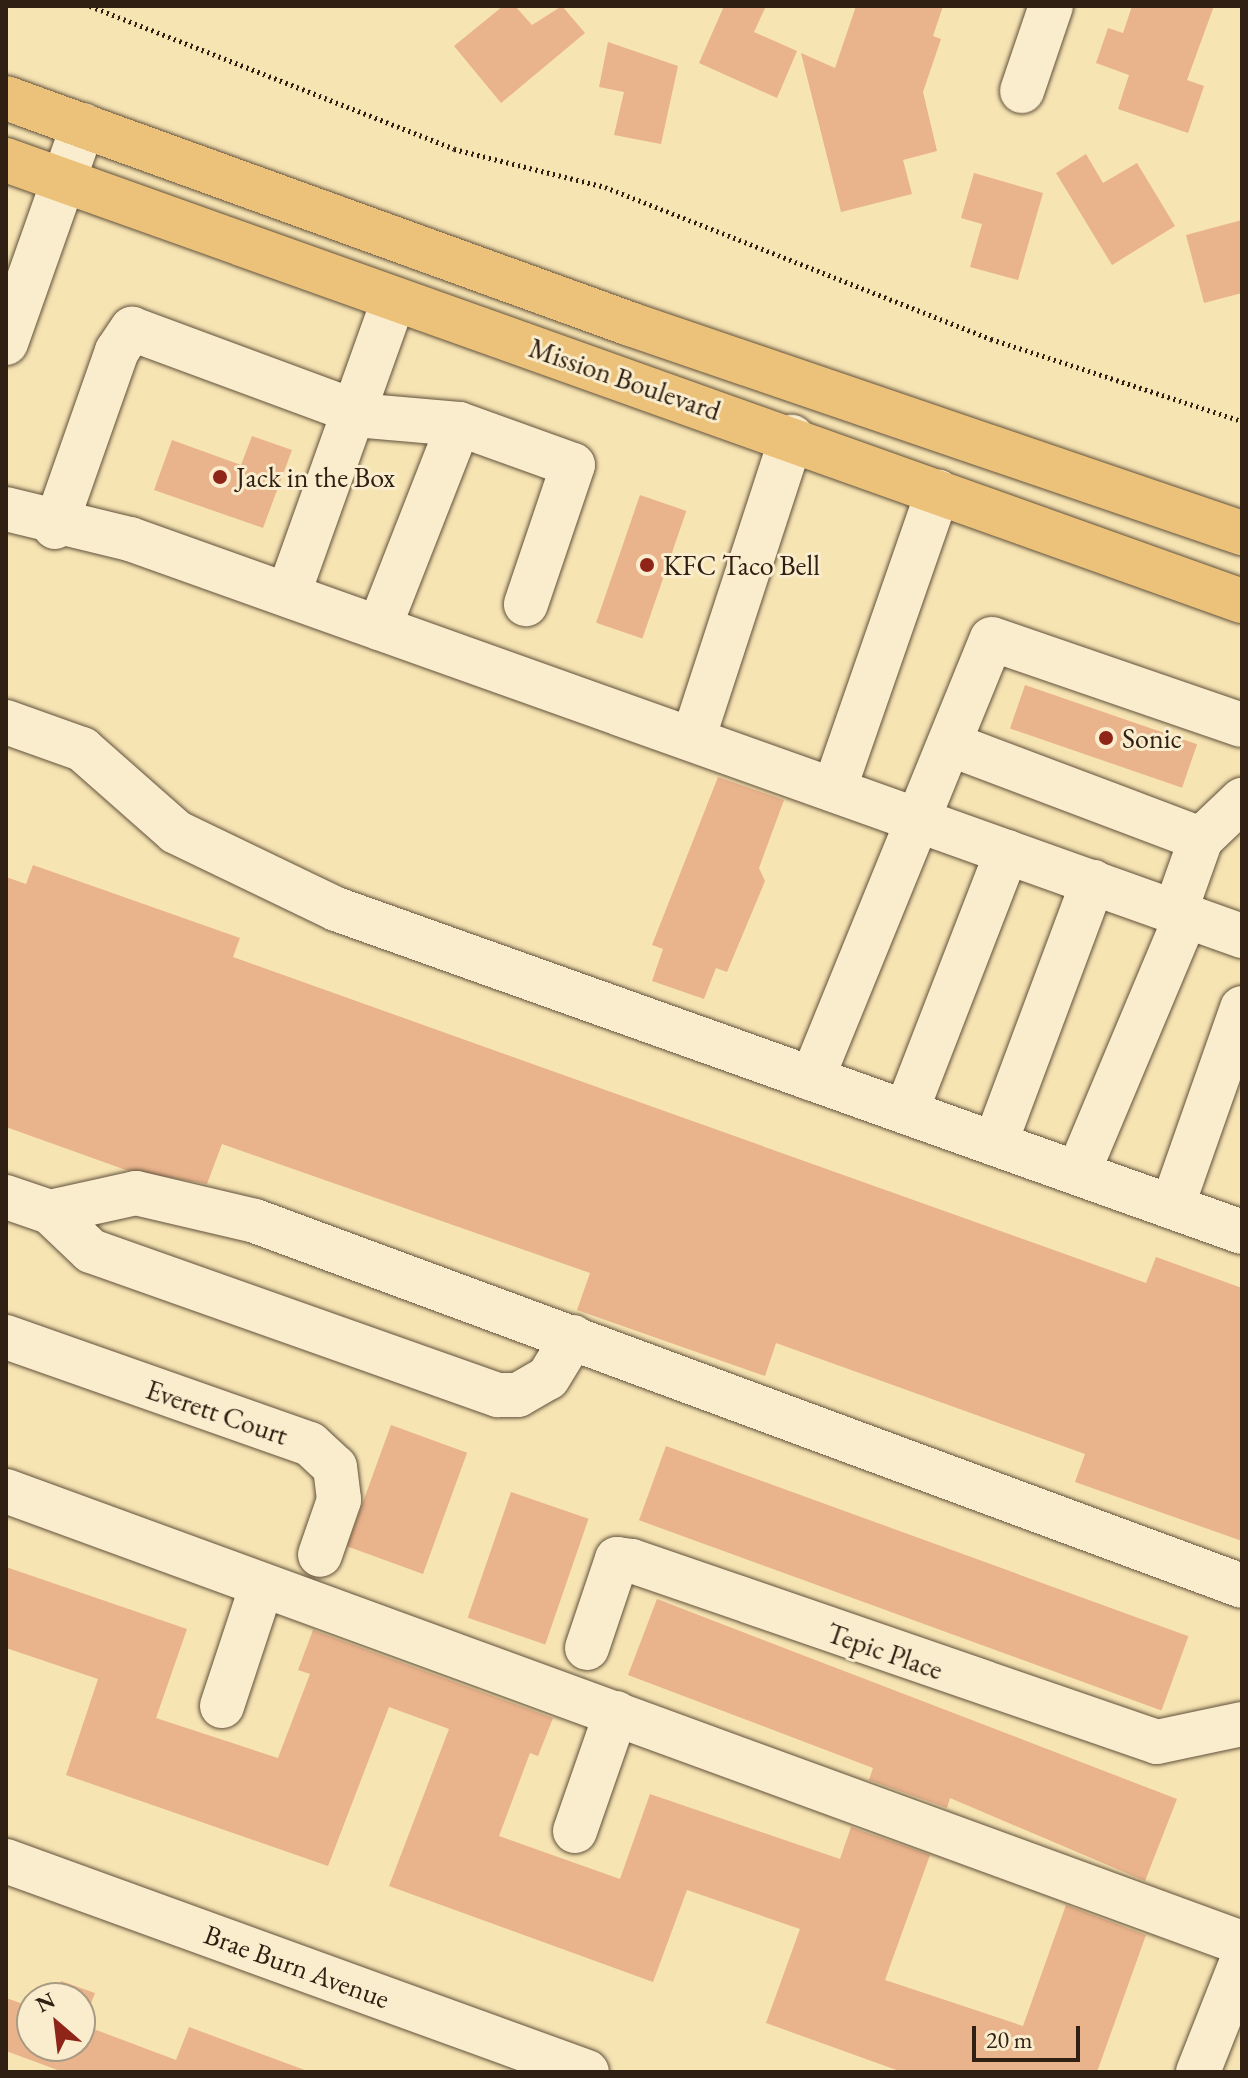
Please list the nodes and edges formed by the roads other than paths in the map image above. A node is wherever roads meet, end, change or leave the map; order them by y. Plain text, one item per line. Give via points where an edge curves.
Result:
1 (1051, 6) edge
2 (1022, 91) dead end
3 (6, 98) edge
4 (83, 125) junction
5 (6, 160) edge
6 (63, 181) junction
7 (394, 299) junction
8 (6, 343) edge
9 (354, 411) junction
10 (459, 424) junction
11 (792, 437) junction
12 (938, 492) junction
13 (6, 509) edge
14 (55, 527) junction
15 (1242, 533) edge
16 (288, 595) junction
17 (1242, 601) edge
18 (526, 604) dead end
19 (379, 628) junction
20 (6, 722) edge
21 (1242, 725) edge
22 (693, 739) junction
23 (952, 745) junction
24 (834, 790) junction
25 (1242, 800) edge
26 (917, 819) junction
27 (1201, 839) junction
28 (1007, 852) junction
29 (1093, 882) junction
30 (1180, 914) junction
31 (1242, 936) edge
32 (1242, 1008) edge
33 (812, 1079) junction
34 (906, 1112) junction
35 (995, 1144) junction
36 (1078, 1173) junction
37 (6, 1197) edge
38 (1172, 1207) junction
39 (50, 1212) junction
40 (1242, 1232) edge
41 (6, 1337) edge
42 (573, 1337) junction
43 (6, 1491) edge
44 (320, 1555) dead end
45 (262, 1585) junction
46 (1242, 1586) edge
47 (587, 1648) dead end
48 (222, 1706) dead end
49 (616, 1713) junction
50 (1242, 1724) edge
51 (575, 1831) dead end
52 (6, 1861) edge
53 (1242, 1943) edge
54 (1242, 1961) edge
55 (587, 2072) edge
56 (1198, 2072) edge

1 - 2 street
3 - 4 main road, Mission Boulevard
4 - 6 street
4 - 15 main road, Mission Boulevard via 630,324
5 - 6 main road, Mission Boulevard
6 - 7 main road, Mission Boulevard
6 - 8 street
7 - 9 street
7 - 11 main road, Mission Boulevard
9 - 10 street
9 - 14 street via 132,329 117,351
9 - 16 street
10 - 18 street via 573,465
10 - 19 street
11 - 12 main road, Mission Boulevard
11 - 22 street
12 - 17 main road, Mission Boulevard
12 - 24 street
13 - 14 street
14 - 16 street via 130,539
16 - 19 street
19 - 22 street
20 - 33 street via 82,749 176,832 254,874
21 - 23 street via 992,639
22 - 24 street
23 - 26 street
23 - 27 street
24 - 26 street
25 - 27 street
26 - 28 street
26 - 33 street
27 - 30 street
28 - 29 street
28 - 34 street
29 - 30 street
29 - 35 street
30 - 31 street
30 - 36 street
32 - 38 street
33 - 34 street
34 - 35 street
35 - 36 street
36 - 38 street
37 - 39 street
38 - 40 street
39 - 42 street via 136,1193 255,1221
39 - 42 street via 91,1251 498,1395 518,1395 548,1378
41 - 44 street, Everett Court via 310,1444 335,1467 339,1500
42 - 46 street
43 - 45 street
45 - 48 street
45 - 49 street
47 - 50 street, Tepic Place via 617,1559 1157,1742
49 - 51 street
49 - 53 street
52 - 55 street, Brae Burn Avenue
54 - 56 street

